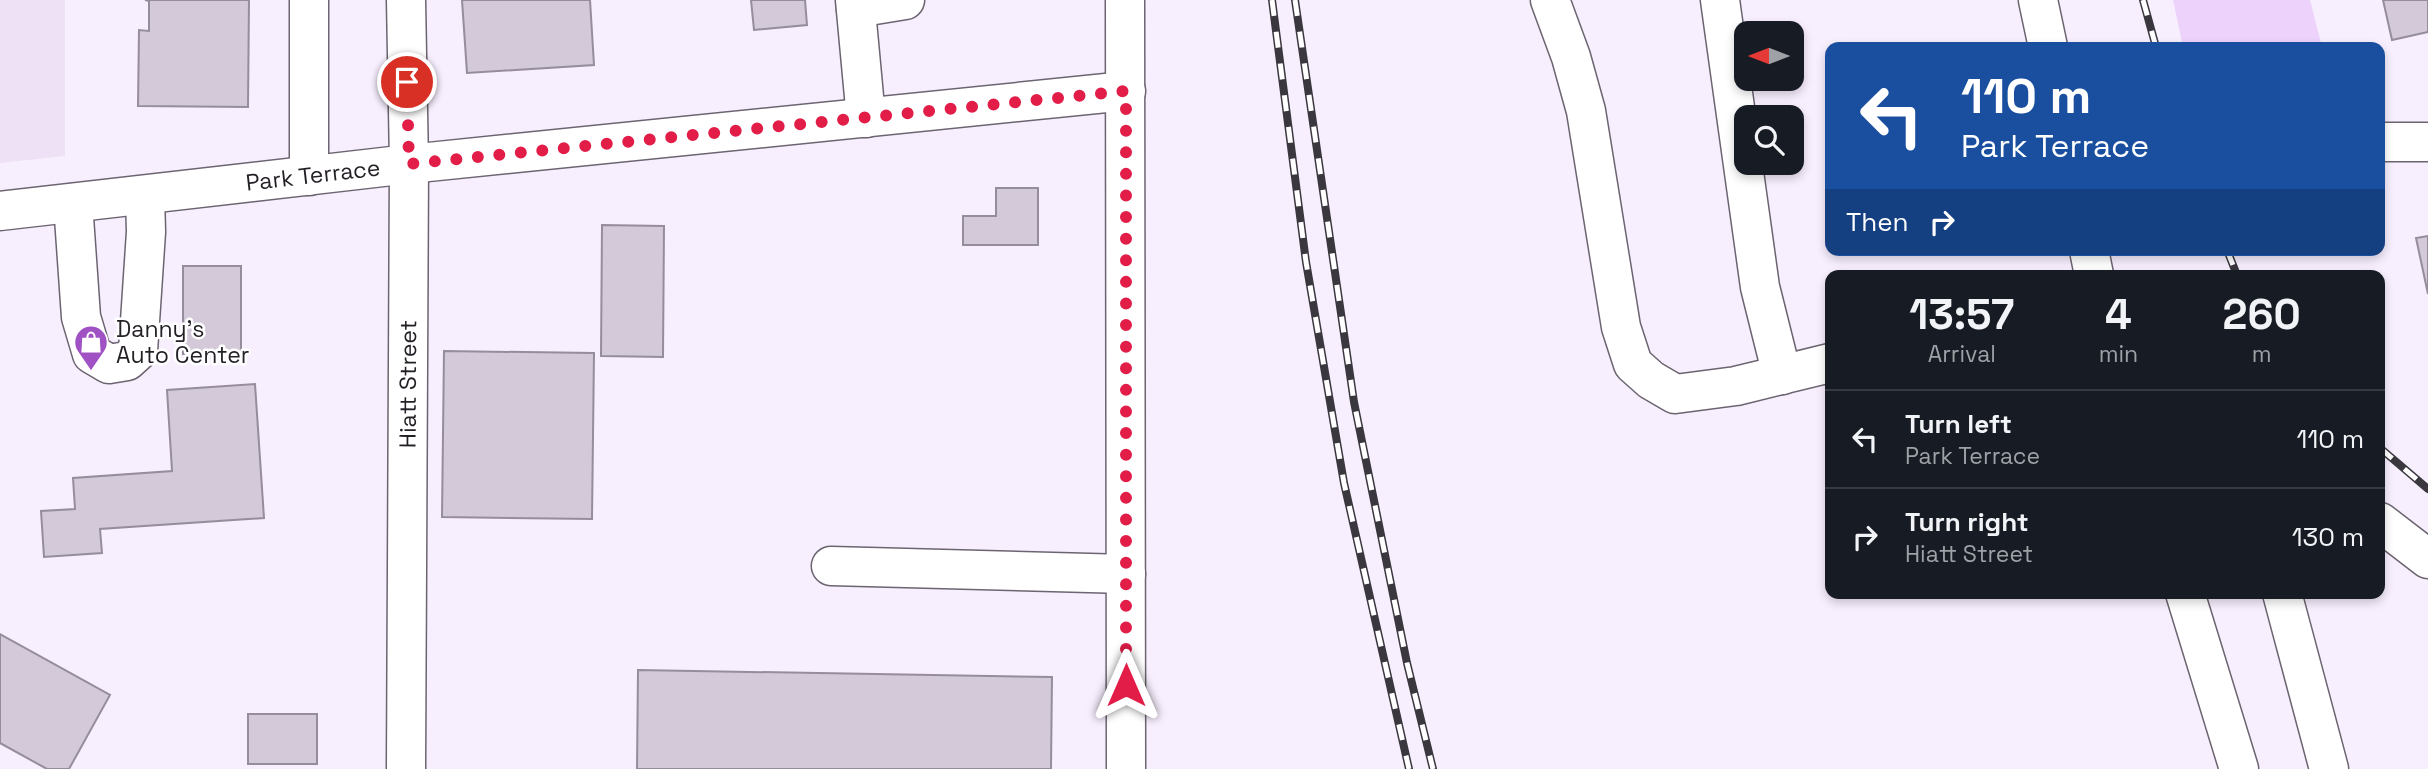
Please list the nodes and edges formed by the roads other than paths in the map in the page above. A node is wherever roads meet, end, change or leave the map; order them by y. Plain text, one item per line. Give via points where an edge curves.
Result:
1 (309, 0) edge
2 (406, 0) edge
3 (905, 0) edge
4 (1125, 0) edge
5 (1550, 0) edge
6 (1720, 0) edge
7 (2038, 0) edge
8 (856, 4) edge
9 (2047, 42) edge
10 (1126, 91) junction
11 (866, 118) junction
12 (2385, 142) edge
13 (2428, 142) edge
14 (409, 164) junction
15 (309, 176) junction
16 (145, 194) junction
17 (73, 203) junction
18 (0, 211) edge
19 (1825, 364) edge
20 (1782, 375) junction
21 (2385, 526) edge
22 (2428, 559) edge
23 (831, 566) dead end
24 (1126, 574) junction
25 (2187, 599) edge
26 (2284, 599) edge
27 (405, 769) edge
28 (1126, 769) edge
29 (2239, 769) edge
30 (2329, 769) edge

1 - 15 street
2 - 14 street, Hiatt Street
3 - 8 street
4 - 10 street
5 - 20 street via 1586,111 1620,327 1633,364 1675,394
6 - 20 street via 1760,286
7 - 9 street
8 - 11 street
10 - 11 street, Park Terrace
10 - 24 street
11 - 14 street, Park Terrace
12 - 13 street
14 - 15 street, Park Terrace
14 - 27 street, Hiatt Street
15 - 16 street, Park Terrace
16 - 17 street, Park Terrace
16 - 17 street via 138,351 127,360 109,364 92,354 81,317
17 - 18 street, Park Terrace
19 - 20 street
21 - 22 street
23 - 24 street
24 - 28 street
25 - 29 street
26 - 30 street

